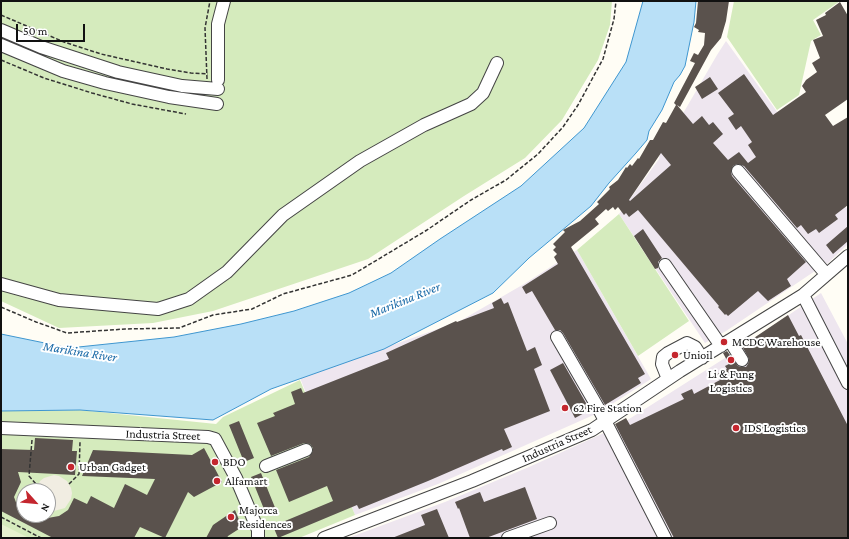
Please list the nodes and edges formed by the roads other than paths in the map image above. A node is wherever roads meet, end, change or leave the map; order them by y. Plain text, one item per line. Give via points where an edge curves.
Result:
1 (224, 1) edge
2 (1, 30) edge
3 (1, 45) edge
4 (497, 63) dead end
5 (217, 104) dead end
6 (738, 171) dead end
7 (848, 256) edge
8 (665, 265) dead end
9 (826, 274) junction
10 (1, 284) edge
11 (802, 295) junction
12 (557, 337) dead end
13 (725, 343) junction
14 (700, 355) junction
15 (742, 360) dead end
16 (667, 377) junction
17 (848, 383) edge
18 (606, 422) junction
19 (1, 428) edge
20 (306, 450) dead end
21 (266, 466) dead end
22 (550, 523) dead end
23 (258, 538) edge
24 (324, 538) edge
25 (508, 538) edge
26 (665, 538) edge

1 - 2 street via 218,24 213,81 182,86 118,72 41,47
3 - 5 street via 63,71 105,83
4 - 10 street via 483,93 471,104 424,125 354,166 283,215 227,272 189,299 158,309 58,300
6 - 9 street
7 - 9 street, Industria Street
8 - 13 street
9 - 11 street, Industria Street
11 - 13 street, Industria Street
11 - 17 street
12 - 18 street
13 - 14 street, Industria Street
13 - 15 street
14 - 16 street, Industria Street
14 - 16 street via 696,347 687,343 668,353 662,360
16 - 18 street, Industria Street
18 - 24 street, Industria Street via 472,481
18 - 26 street
19 - 23 street, Industria Street via 208,436 215,439 236,478 258,530
20 - 21 street
22 - 25 street

